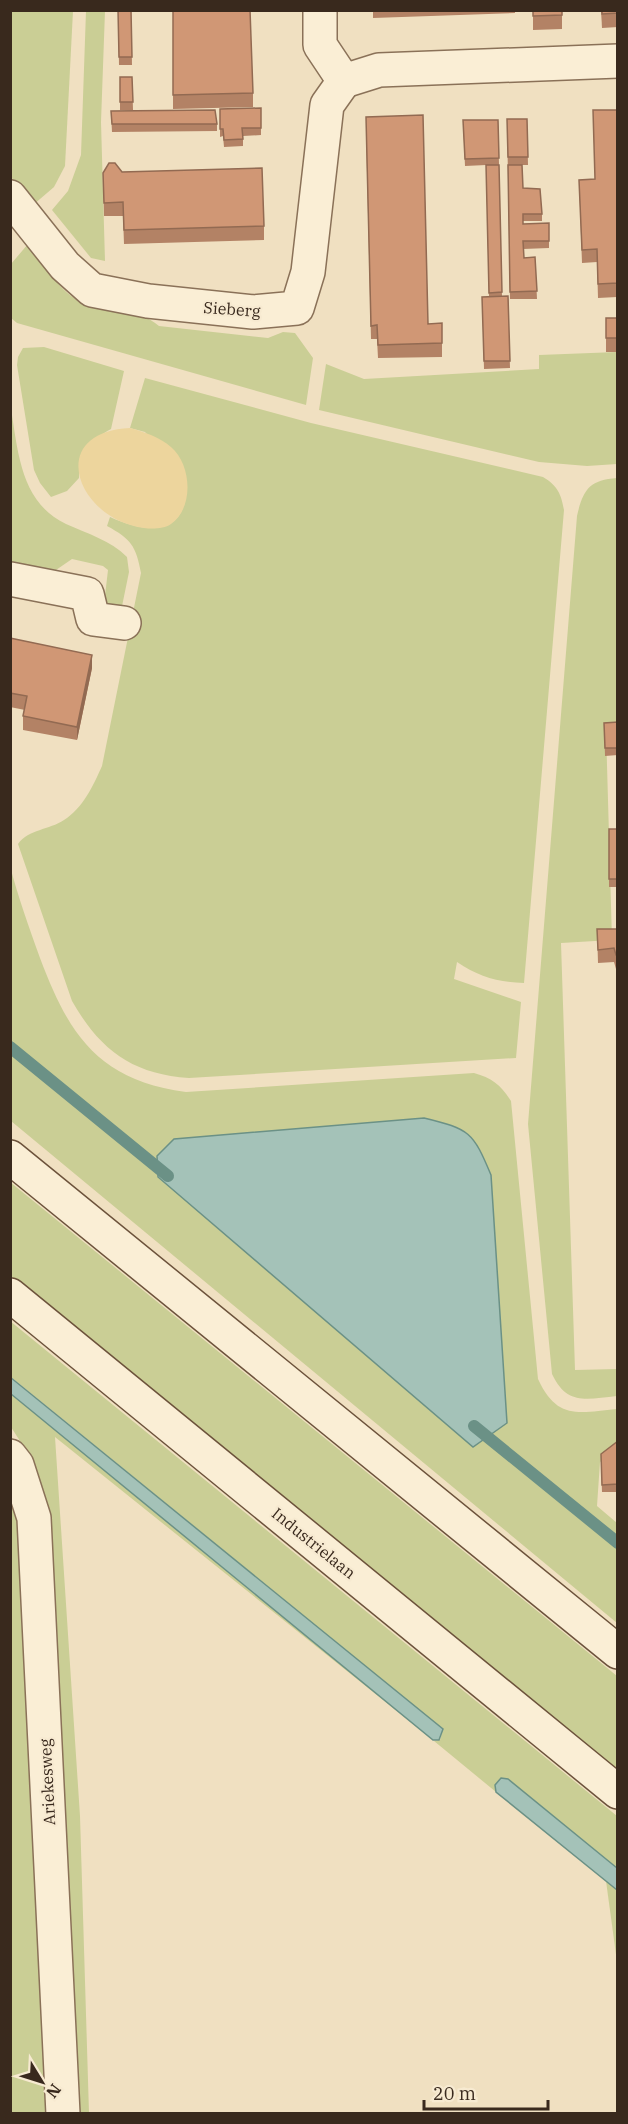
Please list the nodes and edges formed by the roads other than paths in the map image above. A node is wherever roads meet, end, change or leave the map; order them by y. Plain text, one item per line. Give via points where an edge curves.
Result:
1 (320, 10) edge
2 (618, 62) edge
3 (344, 81) junction
4 (10, 197) edge
5 (10, 579) edge
6 (124, 623) dead end
7 (10, 1157) edge
8 (10, 1295) edge
9 (10, 1456) edge
10 (618, 1652) edge
11 (618, 1792) edge
12 (63, 2114) edge

1 - 3 street via 320,45
2 - 3 street via 379,70
3 - 4 street, Sieberg via 327,105 308,272 297,308 253,312 148,301 92,290 65,266
5 - 6 street via 87,594 93,619
7 - 10 street
8 - 11 street, Industrielaan
9 - 12 street, Ariekesweg via 17,1465 33,1518

